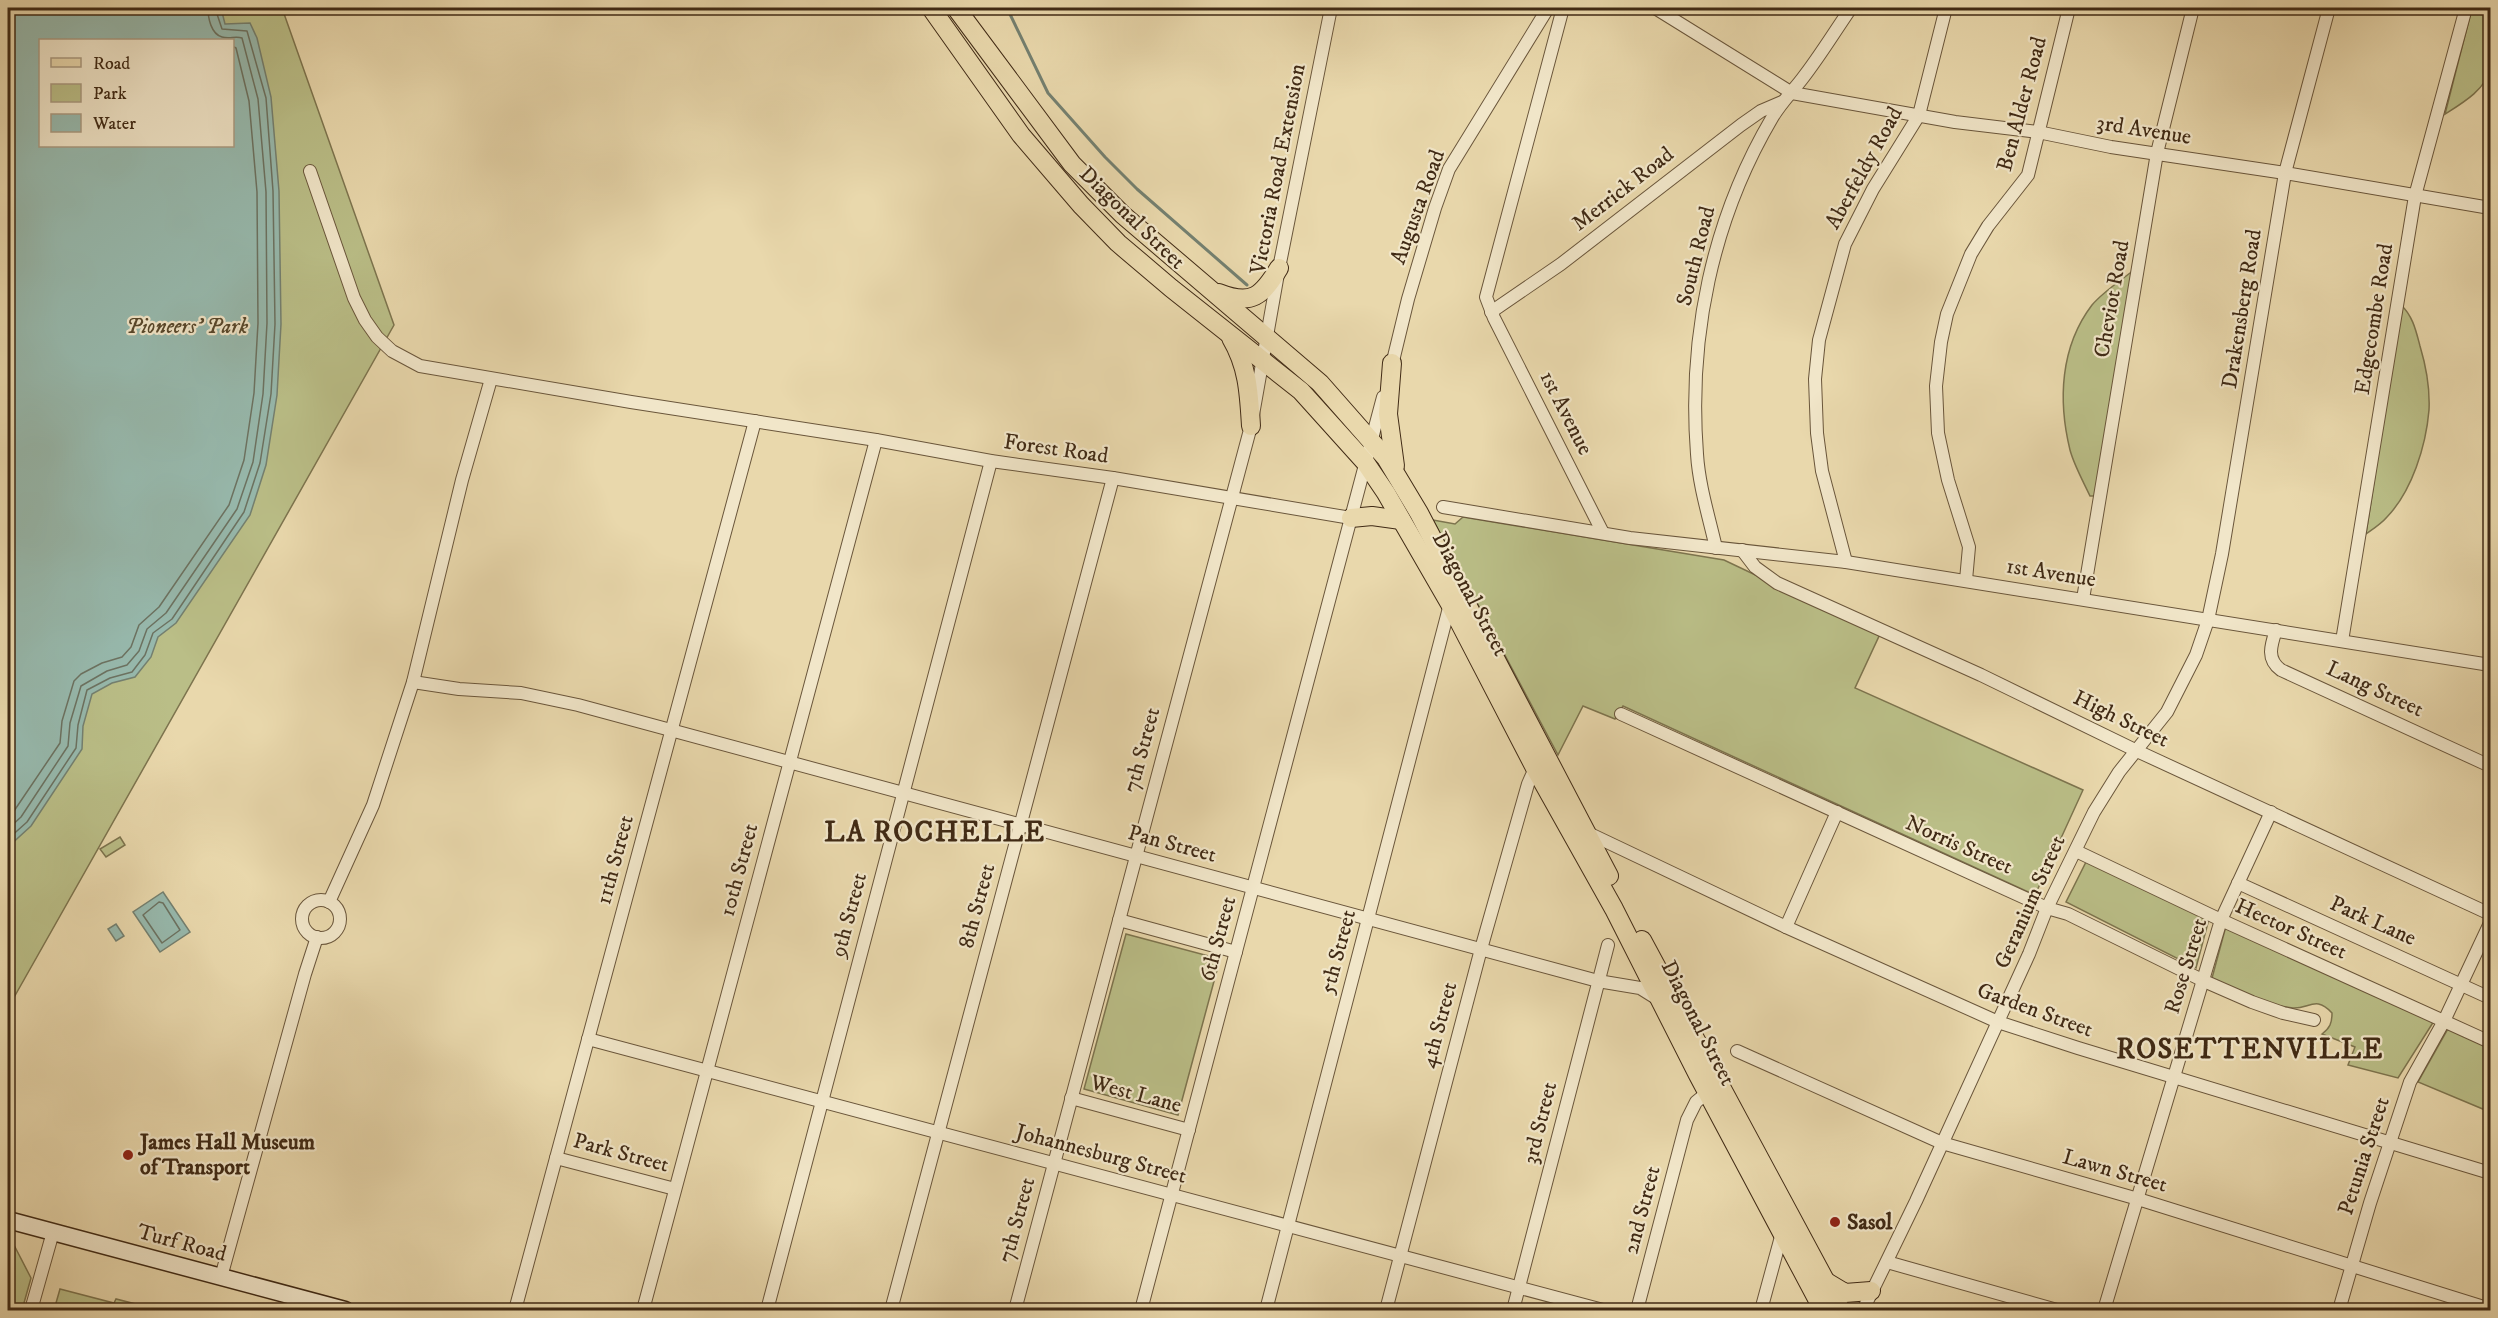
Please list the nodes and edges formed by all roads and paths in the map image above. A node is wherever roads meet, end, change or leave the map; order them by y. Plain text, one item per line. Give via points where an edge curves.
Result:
1 (931, 8) edge
2 (1331, 8) edge
3 (1548, 8) edge
4 (1563, 8) edge
5 (1655, 8) edge
6 (1851, 8) edge
7 (1946, 8) edge
8 (2068, 8) edge
9 (2193, 8) edge
10 (2329, 8) edge
11 (2466, 8) edge
12 (959, 10) edge
13 (1792, 93) junction
14 (1782, 102) junction
15 (1919, 115) junction
16 (2038, 132) junction
17 (2157, 153) junction
18 (310, 171) dead end
19 (2285, 173) junction
20 (2415, 196) junction
21 (2490, 208) edge
22 (1279, 268) junction
23 (1212, 291) junction
24 (1491, 312) junction
25 (1227, 331) junction
26 (1267, 338) junction
27 (1262, 360) junction
28 (1392, 363) junction
29 (491, 379) junction
30 (755, 421) junction
31 (1251, 426) junction
32 (1372, 439) junction
33 (876, 440) junction
34 (991, 461) junction
35 (1365, 462) junction
36 (1396, 473) junction
37 (1113, 478) junction
38 (1232, 497) junction
39 (1443, 507) dead end
40 (1351, 518) junction
41 (1401, 520) junction
42 (1603, 533) junction
43 (1716, 548) junction
44 (1742, 550) junction
45 (1846, 562) junction
46 (1966, 580) junction
47 (2083, 600) junction
48 (1450, 604) junction
49 (2208, 620) junction
50 (2276, 630) junction
51 (2342, 641) junction
52 (2490, 665) edge
53 (413, 682) junction
54 (1622, 714) dead end
55 (672, 730) junction
56 (2137, 751) junction
57 (790, 762) junction
58 (1541, 763) junction
59 (2490, 766) edge
60 (903, 792) junction
61 (1837, 812) junction
62 (2271, 812) junction
63 (1021, 824) junction
64 (1586, 832) junction
65 (2076, 851) junction
66 (1136, 856) junction
67 (2238, 883) junction
68 (1253, 887) junction
69 (329, 902) junction
70 (2047, 908) junction
71 (2490, 914) edge
72 (1368, 918) junction
73 (1119, 920) junction
74 (2221, 920) junction
75 (2490, 923) edge
76 (1786, 927) junction
77 (317, 937) junction
78 (1608, 945) dead end
79 (1480, 949) junction
80 (1236, 952) junction
81 (1598, 981) junction
82 (2204, 981) junction
83 (2461, 984) junction
84 (2490, 998) edge
85 (1660, 1001) junction
86 (2314, 1020) dead end
87 (2444, 1021) junction
88 (1998, 1022) junction
89 (588, 1039) junction
90 (2490, 1042) edge
91 (1737, 1051) dead end
92 (707, 1071) junction
93 (1698, 1075) junction
94 (2174, 1077) junction
95 (1713, 1088) junction
96 (1071, 1098) junction
97 (822, 1101) junction
98 (1687, 1120) junction
99 (1189, 1130) junction
100 (939, 1132) junction
101 (2391, 1142) junction
102 (1942, 1143) junction
103 (556, 1158) junction
104 (1054, 1163) junction
105 (2490, 1173) edge
106 (675, 1189) junction
107 (1172, 1195) junction
108 (2138, 1199) junction
109 (8, 1220) edge
110 (1288, 1226) junction
111 (53, 1232) junction
112 (1782, 1233) junction
113 (1400, 1256) junction
114 (1887, 1262) junction
115 (2352, 1265) junction
116 (221, 1277) junction
117 (1824, 1280) junction
118 (1520, 1288) junction
119 (1871, 1291) junction
120 (2490, 1309) edge
121 (31, 1311) edge
122 (345, 1311) edge
123 (515, 1311) edge
124 (643, 1311) edge
125 (766, 1311) edge
126 (891, 1311) edge
127 (1015, 1311) edge
128 (1141, 1311) edge
129 (1266, 1311) edge
130 (1386, 1311) edge
131 (1513, 1311) edge
132 (1603, 1311) edge
133 (1637, 1311) edge
134 (1761, 1311) edge
135 (1823, 1311) edge
136 (1841, 1311) edge
137 (1863, 1311) edge
138 (2057, 1311) edge
139 (2104, 1311) edge
140 (2338, 1311) edge

1 - 25 main road, Diagonal Street via 1021,135 1074,198 1118,243
2 - 22 street, Victoria Road Extension
3 - 28 street, Augusta Road via 1449,169 1411,287
4 - 24 street via 1488,284 1486,297
5 - 13 street
6 - 13 street, South Road
7 - 15 street, Aberfeldy Road
8 - 16 street, Ben Alder Road
9 - 17 street, Cheviot Road
10 - 19 street, Drakensberg Road
11 - 20 street, Edgecombe Road
12 - 23 main road, Diagonal Street via 1072,164 1123,215
13 - 14 street, South Road
13 - 15 street, 3rd Avenue
14 - 24 street, Merrick Road via 1741,125 1561,264
14 - 43 street, South Road via 1728,211 1702,310 1695,394 1697,456
15 - 16 street, 3rd Avenue
15 - 45 street, Aberfeldy Road via 1868,197 1845,244 1819,340 1815,379 1817,433 1822,471
16 - 17 street, 3rd Avenue
16 - 46 street, Ben Alder Road via 2028,175 1971,254 1947,315 1941,342 1936,386 1938,433 1969,547
17 - 19 street, 3rd Avenue
17 - 47 street, Cheviot Road
18 - 29 street, Forest Road via 354,298 377,337 392,351 420,366
19 - 20 street, 3rd Avenue
19 - 49 street, Drakensberg Road
20 - 21 street, 3rd Avenue
20 - 51 street, Edgecombe Road
22 - 23 main road via 1269,285 1255,297 1238,299
22 - 26 street, Victoria Road Extension
23 - 26 main road, Diagonal Street
24 - 42 street, 1st Avenue
25 - 27 main road, Diagonal Street
25 - 31 main road via 1248,377
26 - 27 street, 7th Street
26 - 32 main road, Diagonal Street via 1320,383
27 - 31 street, 7th Street
27 - 35 main road, Diagonal Street via 1300,391
28 - 32 street, Augusta Road
28 - 36 main road via 1388,414
29 - 30 street, Forest Road
29 - 53 street
30 - 33 street, Forest Road
30 - 55 street, 11th Street
31 - 38 street, 7th Street
32 - 35 street, 6th Street
32 - 36 main road, Diagonal Street
33 - 34 street, Forest Road
33 - 57 street, 10th Street
34 - 37 street, Forest Road
34 - 60 street, 9th Street
35 - 40 street, 6th Street
35 - 41 main road, Diagonal Street
36 - 58 main road, Diagonal Street
37 - 38 street, Forest Road
37 - 63 street, 8th Street
38 - 40 street, Forest Road
38 - 66 street, 7th Street
39 - 42 street, 1st Avenue
40 - 41 main road
40 - 68 street, 6th Street
41 - 48 main road, Diagonal Street
42 - 43 street, 1st Avenue
43 - 44 street, 1st Avenue
44 - 45 street, 1st Avenue
44 - 56 street, High Street via 1755,567 1777,583
45 - 46 street, 1st Avenue
46 - 47 street, 1st Avenue
47 - 49 street, 1st Avenue
48 - 58 main road, Diagonal Street
48 - 72 street, 5th Street
49 - 50 street, 1st Avenue
49 - 56 street, Geranium Street via 2183,683
50 - 51 street, 1st Avenue
50 - 59 street, Lang Street via 2271,655 2281,670
51 - 52 street, 1st Avenue
53 - 55 street, Pan Street via 521,693
53 - 69 street via 373,805
54 - 61 street, Norris Street
55 - 57 street, Pan Street
55 - 89 street, 11th Street
56 - 62 street, High Street
56 - 65 street, Geranium Street via 2099,802
57 - 60 street, Pan Street
57 - 92 street, 10th Street
58 - 64 main road, Diagonal Street
58 - 79 street, 4th Street via 1525,792
58 - 85 main road, Diagonal Street
60 - 63 street, Pan Street
60 - 97 street, 9th Street
61 - 70 street, Norris Street
61 - 76 street
62 - 67 street, Rose Street
62 - 71 street, High Street
63 - 66 street, Pan Street
63 - 100 street, 8th Street
64 - 76 street, Garden Street
64 - 95 main road, Diagonal Street
65 - 70 street, Geranium Street
65 - 74 street, Hector Street
66 - 68 street, Pan Street
66 - 73 street, 7th Street
67 - 74 street, Rose Street
67 - 83 street, Park Lane
68 - 72 street, Pan Street
68 - 80 street, 6th Street
69 - 77 street via 339,913 339,924 329,936
69 - 77 street via 314,902 303,914 305,928
70 - 82 street, Norris Street via 2068,914
70 - 88 street, Geranium Street
72 - 79 street, Pan Street
72 - 110 street, 5th Street
73 - 80 street
73 - 96 street, 7th Street
74 - 82 street, Rose Street
74 - 87 street, Hector Street
75 - 83 street, Petunia Street
76 - 88 street, Garden Street
77 - 116 street
78 - 81 street, 3rd Street
79 - 81 street, Pan Street
79 - 113 street, 4th Street
80 - 99 street, 6th Street
81 - 85 street, Pan Street via 1640,988
81 - 118 street, 3rd Street
82 - 86 street, Norris Street via 2273,1010
82 - 94 street, Rose Street
83 - 84 street, Park Lane
83 - 87 street, Petunia Street
85 - 93 main road, Diagonal Street
87 - 90 street, Hector Street
87 - 101 street, Petunia Street via 2410,1082
88 - 94 street, Garden Street
88 - 102 street, Geranium Street
89 - 92 street, Johannesburg Street
89 - 103 street, 11th Street
91 - 102 street, Lawn Street
92 - 97 street, Johannesburg Street
92 - 106 street, 10th Street
93 - 95 main road, Diagonal Street
93 - 98 street, 2nd Street
94 - 101 street, Garden Street
94 - 108 street, Rose Street
95 - 98 street, 2nd Street via 1696,1102
95 - 112 main road, Diagonal Street
95 - 117 main road, Diagonal Street
96 - 99 street, West Lane
96 - 104 street, 7th Street
97 - 100 street, Johannesburg Street
97 - 125 street, 9th Street
98 - 133 street, 2nd Street
99 - 107 street, 6th Street
100 - 104 street, Johannesburg Street
100 - 126 street, 8th Street
101 - 105 street, Garden Street
101 - 115 street, Petunia Street
102 - 108 street, Lawn Street
102 - 114 street, Geranium Street
103 - 106 street, Park Street
103 - 123 street, 11th Street
104 - 107 street, Johannesburg Street
104 - 127 street, 7th Street
106 - 124 street, 10th Street
107 - 110 street, Johannesburg Street
107 - 128 street, 6th Street
108 - 115 street, Lawn Street
108 - 139 street, Rose Street
109 - 111 main road, Turf Road
110 - 113 street, Johannesburg Street
110 - 129 street, 5th Street
111 - 116 main road, Turf Road
111 - 121 street
112 - 134 street
112 - 135 main road, Diagonal Street
113 - 118 street, Johannesburg Street
113 - 130 street, 4th Street
114 - 119 street, Geranium Street
114 - 138 street
115 - 120 street, Lawn Street
115 - 140 street, Petunia Street
116 - 122 main road, Turf Road
117 - 119 main road via 1845,1293
117 - 136 main road, Diagonal Street
118 - 131 street, 3rd Street
118 - 132 street, Johannesburg Street
119 - 137 street, Geranium Street

